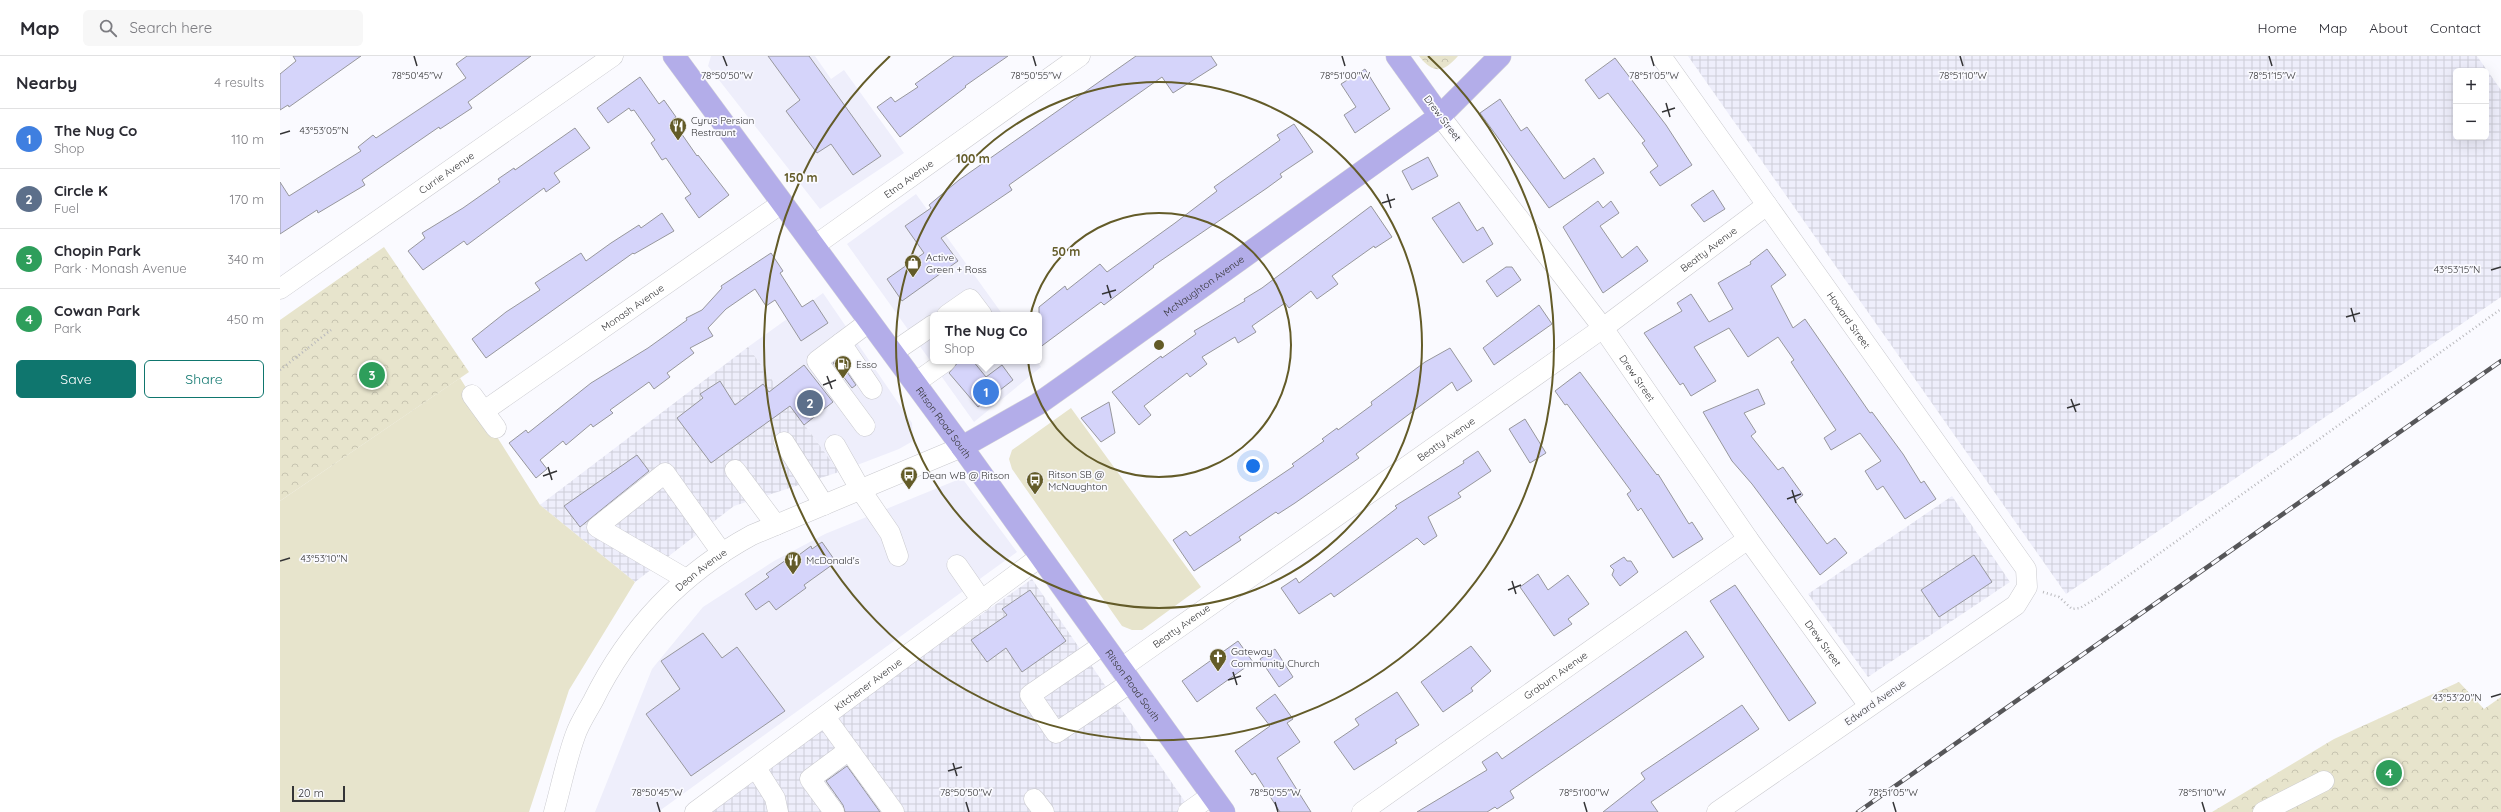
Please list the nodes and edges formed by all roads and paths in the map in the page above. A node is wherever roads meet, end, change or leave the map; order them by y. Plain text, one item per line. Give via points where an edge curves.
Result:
1 (613, 56) edge
2 (674, 56) edge
3 (1080, 56) edge
4 (1396, 56) edge
5 (1500, 56) edge
6 (1661, 56) edge
7 (1440, 116) junction
8 (782, 203) junction
9 (1767, 205) junction
10 (814, 246) junction
11 (280, 289) edge
12 (2501, 309) edge
13 (951, 312) edge
14 (980, 312) edge
15 (869, 322) junction
16 (930, 327) edge
17 (1603, 328) junction
18 (331, 330) dead end
19 (841, 343) junction
20 (892, 353) junction
21 (942, 364) edge
22 (280, 370) edge
23 (915, 383) junction
24 (872, 389) dead end
25 (472, 395) dead end
26 (484, 411) junction
27 (865, 426) dead end
28 (496, 428) dead end
29 (784, 442) dead end
30 (835, 445) dead end
31 (962, 447) junction
32 (734, 470) dead end
33 (860, 489) junction
34 (824, 505) junction
35 (776, 525) junction
36 (1748, 538) junction
37 (722, 553) junction
38 (898, 556) dead end
39 (1040, 557) junction
40 (957, 565) dead end
41 (686, 578) junction
42 (2032, 589) junction
43 (982, 601) junction
44 (1103, 645) junction
45 (1125, 676) junction
46 (1869, 706) junction
47 (825, 717) junction
48 (849, 750) junction
49 (756, 768) junction
50 (2324, 781) dead end
51 (1218, 804) edge
52 (554, 812) edge
53 (695, 812) edge
54 (778, 812) edge
55 (834, 812) edge
56 (894, 812) edge
57 (1188, 812) edge
58 (1362, 812) edge
59 (1717, 812) edge
60 (2263, 812) edge

1 - 11 street, Currie Avenue
2 - 8 main road, Ritson Road South
3 - 10 street, Etna Avenue
4 - 7 main road, Drew Street
5 - 7 main road, McNaughton Avenue
6 - 9 street, Howard Street
7 - 17 street, Drew Street
7 - 31 main road, McNaughton Avenue via 1079,375 1025,411
8 - 10 main road, Ritson Road South
8 - 26 street, Monash Avenue
9 - 17 street, Beatty Avenue
9 - 42 street, Howard Street via 2026,568
10 - 15 main road, Ritson Road South
12 - 42 path via 2080,608 2072,609 2059,598
13 - 14 street via 970,299
15 - 19 street
15 - 20 main road, Ritson Road South
16 - 20 street
17 - 36 street, Drew Street
17 - 45 street, Beatty Avenue
18 - 22 path
19 - 24 street
19 - 27 street via 817,361
20 - 23 main road, Ritson Road South
21 - 23 street
23 - 31 main road, Ritson Road South
25 - 26 street
26 - 28 street
29 - 34 street
30 - 33 street
31 - 33 street, Dean Avenue
31 - 39 main road, Ritson Road South
32 - 35 street
33 - 34 street, Dean Avenue
33 - 38 street via 890,533
34 - 35 street, Dean Avenue
35 - 37 street, Dean Avenue
36 - 46 street, Drew Street
36 - 58 street, Graburn Avenue
37 - 41 street, Dean Avenue
37 - 41 street via 664,473 597,527
39 - 43 street, Kitchener Avenue
39 - 44 main road, Ritson Road South
40 - 43 street
41 - 52 street, Dean Avenue via 643,621 605,676 575,735
42 - 46 street, Edward Avenue via 2016,605
43 - 47 street, Kitchener Avenue
44 - 45 main road, Ritson Road South
44 - 45 street, Beatty Avenue via 1030,695 1056,733
45 - 51 main road, Ritson Road South
46 - 59 street, Edward Avenue
47 - 48 street
47 - 49 street, Kitchener Avenue
48 - 55 street via 810,779
48 - 56 street
49 - 53 street, Kitchener Avenue
49 - 54 street via 775,798
50 - 60 street
51 - 57 street

